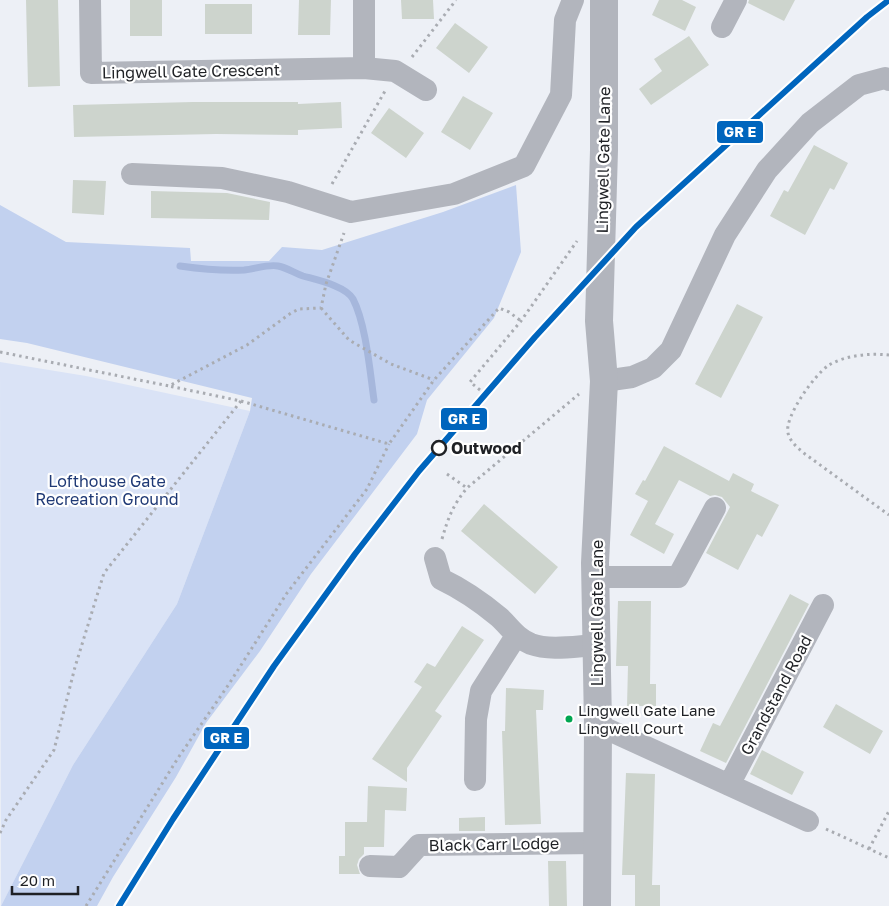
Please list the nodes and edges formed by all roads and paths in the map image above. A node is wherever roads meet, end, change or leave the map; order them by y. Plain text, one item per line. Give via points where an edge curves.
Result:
1 (90, 0) edge
2 (364, 0) edge
3 (456, 0) edge
4 (574, 0) edge
5 (604, 0) edge
6 (736, 0) edge
7 (722, 27) dead end
8 (364, 68) junction
9 (399, 74) junction
10 (889, 80) edge
11 (426, 90) dead end
12 (132, 174) dead end
13 (351, 212) junction
14 (558, 270) dead end
15 (321, 308) junction
16 (521, 321) junction
17 (0, 352) edge
18 (889, 355) edge
19 (434, 380) junction
20 (604, 381) junction
21 (169, 386) junction
22 (480, 390) dead end
23 (242, 401) junction
24 (389, 444) junction
25 (447, 474) dead end
26 (467, 488) junction
27 (715, 508) dead end
28 (889, 515) edge
29 (435, 558) joint
30 (596, 577) junction
31 (823, 605) dead end
32 (516, 636) junction
33 (597, 645) junction
34 (598, 725) junction
35 (475, 780) dead end
36 (729, 785) junction
37 (889, 810) edge
38 (808, 821) joint
39 (0, 833) edge
40 (598, 843) junction
41 (869, 849) junction
42 (889, 858) edge
43 (370, 866) dead end
44 (86, 906) edge
45 (597, 906) edge

1 - 8 street, Lingwell Gate Crescent via 91,73
2 - 8 street
3 - 9 path
4 - 13 street via 565,20 561,95 524,166 454,194
5 - 20 street, Lingwell Gate Lane via 600,321
6 - 7 street
8 - 9 street, Lingwell Gate Crescent
9 - 11 street, Lingwell Gate Crescent
9 - 13 path via 383,93 328,191
10 - 20 street via 885,78 859,85 810,123 767,170 726,235 671,350 652,368 632,377
12 - 13 street via 222,178 288,192
13 - 15 path
14 - 16 path
15 - 19 path via 349,340 392,364
15 - 21 path via 291,313 247,345
16 - 19 path via 499,308
16 - 22 path via 470,382
17 - 21 path
18 - 28 path via 863,354 828,366 809,385 793,412 788,433 805,454
19 - 24 path
20 - 26 path via 583,391
20 - 30 street, Lingwell Gate Lane
21 - 23 path
23 - 24 path
23 - 39 path via 104,573 54,750
24 - 44 path via 367,489 287,594 178,758
25 - 26 path
26 - 29 path via 451,511
27 - 30 street via 678,577
29 - 32 street via 441,579 460,588 493,613
30 - 33 street, Lingwell Gate Lane
31 - 36 street, Grandstand Road
32 - 33 street via 532,644 549,647
32 - 35 street via 482,691 476,719
33 - 34 street, Lingwell Gate Lane
34 - 36 street
34 - 40 street, Lingwell Gate Lane
36 - 38 street
37 - 41 path
38 - 41 path
40 - 43 street, Black Carr Lodge via 419,845 399,877
40 - 45 street, Lingwell Gate Lane
41 - 42 path

